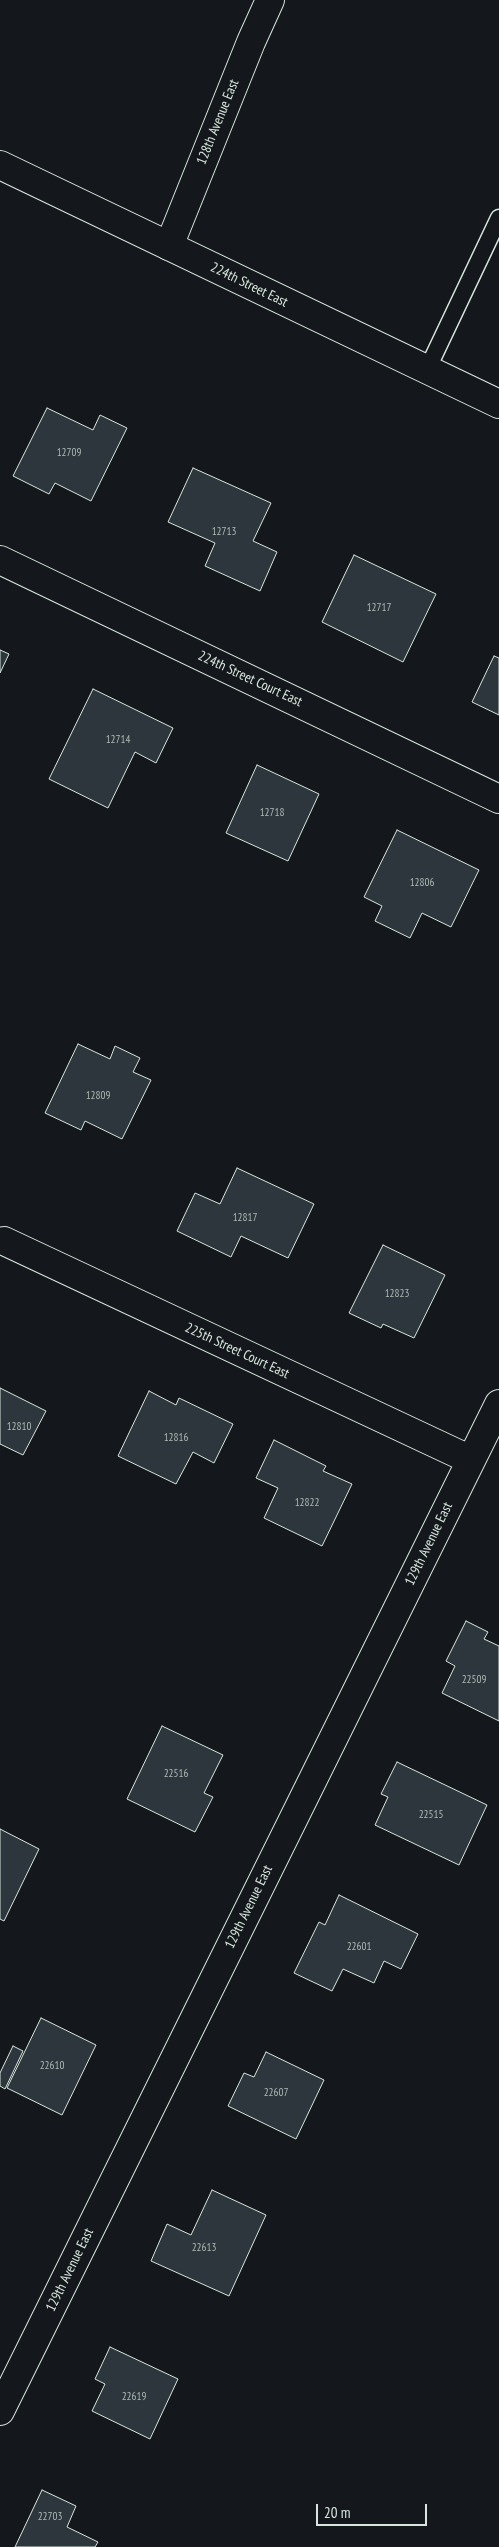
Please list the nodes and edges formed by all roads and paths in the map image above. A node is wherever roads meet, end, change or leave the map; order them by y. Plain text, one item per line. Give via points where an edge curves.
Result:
1 (270, 0) edge
2 (0, 165) edge
3 (499, 218) edge
4 (169, 246) junction
5 (427, 370) junction
6 (499, 404) edge
7 (0, 560) edge
8 (499, 799) edge
9 (4, 1241) dead end
10 (499, 1404) edge
11 (471, 1460) junction
12 (0, 2411) edge

1 - 4 street, 128th Avenue East
2 - 4 street, 224th Street East
3 - 5 lane
4 - 5 street, 224th Street East
5 - 6 street, 224th Street East
7 - 8 street, 224th Street Court East
9 - 11 street, 225th Street Court East
10 - 11 street, 129th Avenue East
11 - 12 street, 129th Avenue East

